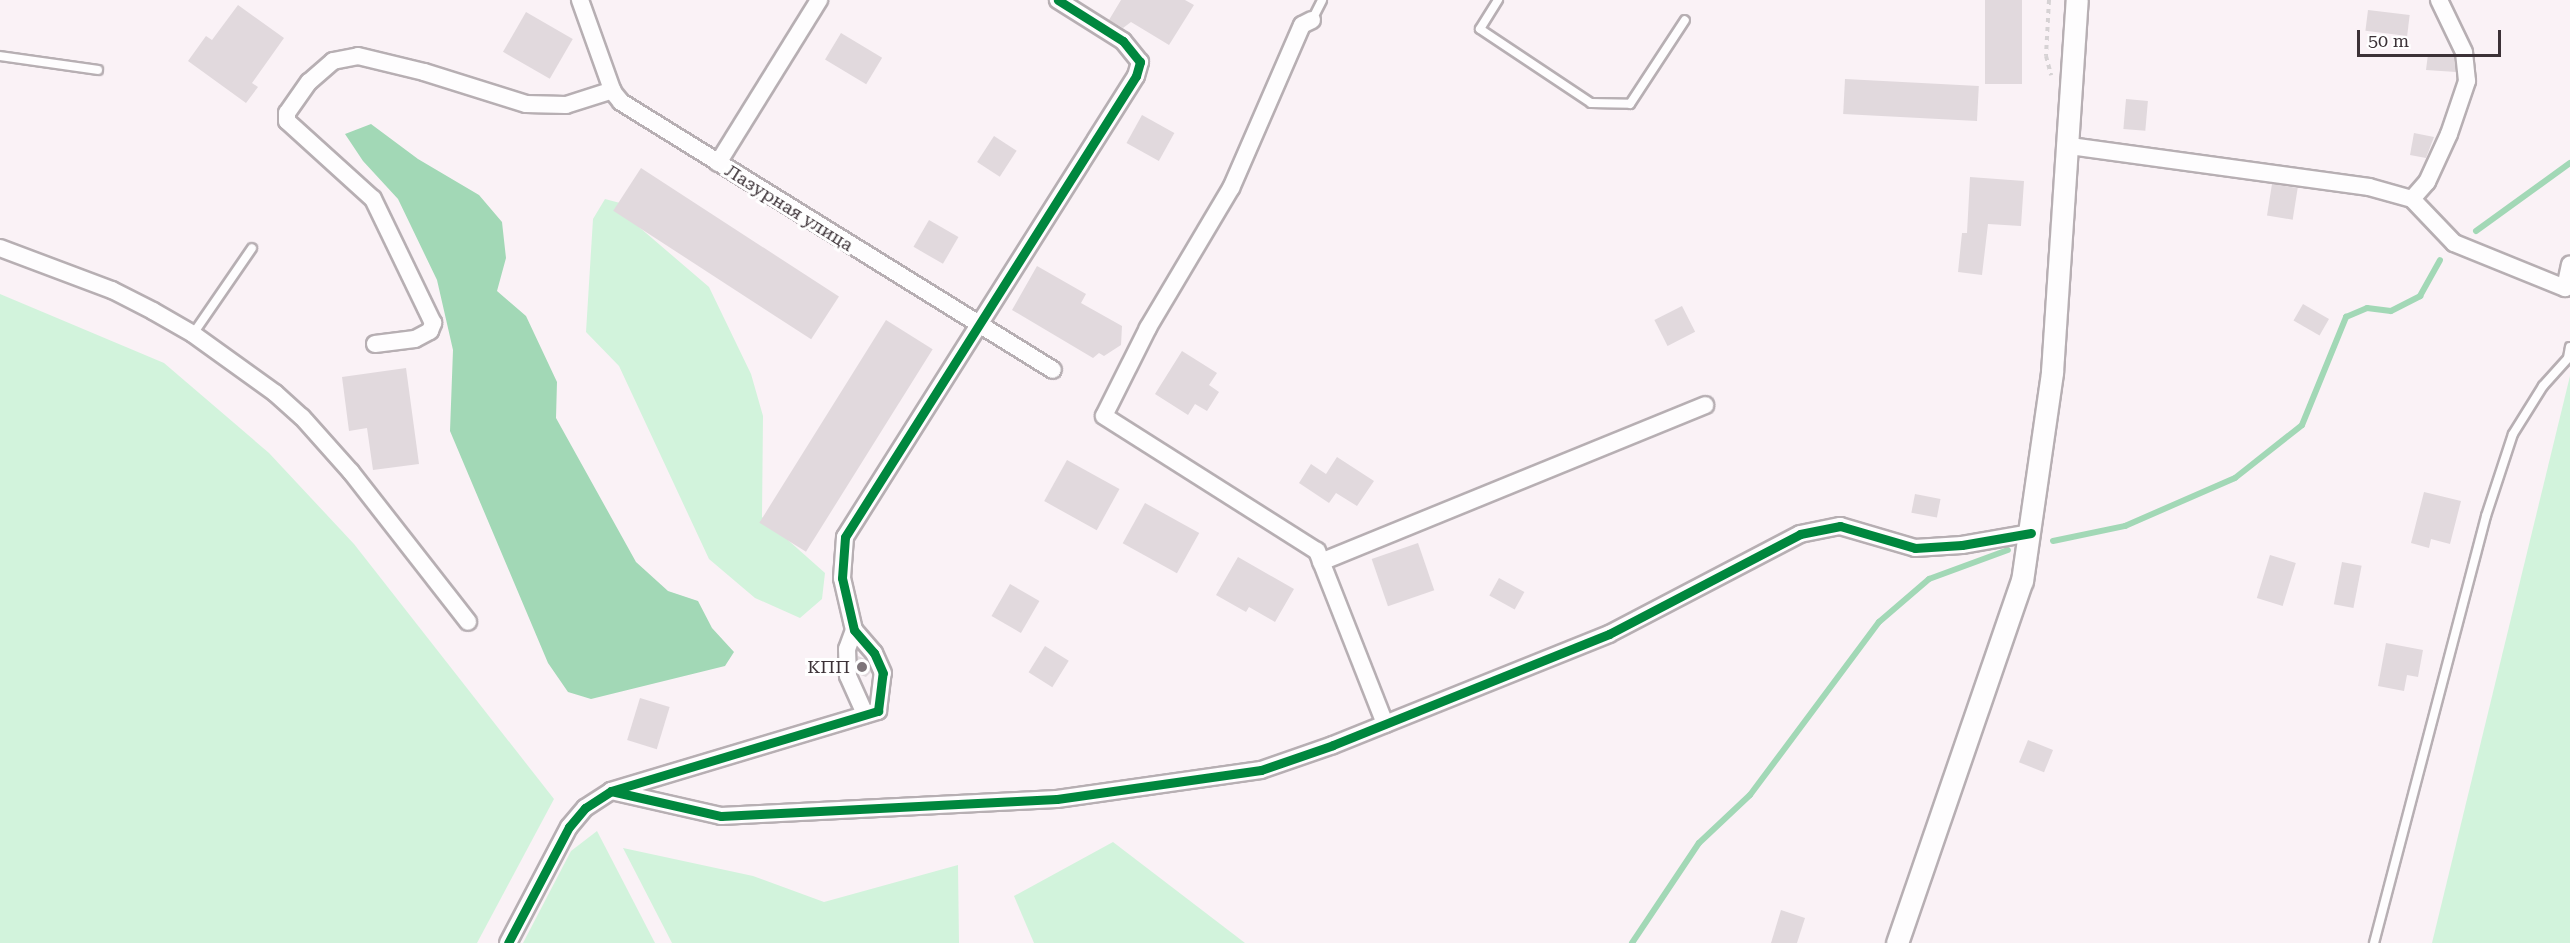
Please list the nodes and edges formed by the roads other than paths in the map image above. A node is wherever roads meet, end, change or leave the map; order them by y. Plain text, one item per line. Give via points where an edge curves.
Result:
1 (580, 0) edge
2 (819, 0) edge
3 (1058, 0) edge
4 (1322, 0) edge
5 (1498, 0) edge
6 (2077, 0) edge
7 (2439, 0) edge
8 (1312, 20) joint
9 (1685, 20) dead end
10 (0, 56) edge
11 (98, 70) dead end
12 (613, 90) junction
13 (2070, 146) junction
14 (718, 163) junction
15 (2412, 199) junction
16 (0, 248) edge
17 (252, 248) dead end
18 (2570, 265) edge
19 (2568, 293) edge
20 (976, 325) junction
21 (193, 334) junction
22 (375, 344) dead end
23 (2570, 347) edge
24 (1053, 370) dead end
25 (1705, 405) dead end
26 (2031, 532) junction
27 (1321, 562) junction
28 (468, 622) dead end
29 (854, 630) junction
30 (872, 712) junction
31 (1385, 724) junction
32 (610, 791) junction
33 (508, 943) edge
34 (1897, 943) edge
35 (2374, 943) edge

1 - 12 street, Лазурная улица
2 - 14 street
3 - 20 street via 1123,41 1140,62 1136,76
4 - 8 lane
5 - 9 lane via 1480,29 1592,103 1630,104
6 - 13 street
7 - 15 street via 2464,52 2467,81 2432,173
8 - 27 street via 1302,25 1231,189 1148,328 1104,416 1317,551
10 - 11 lane
12 - 14 street, Лазурная улица via 621,102
12 - 22 street via 566,105 526,104 358,56 333,61 309,82 287,113 287,121 374,199 433,323 430,331 415,339
13 - 15 street via 2369,187
13 - 26 street via 2052,372
14 - 20 street, Лазурная улица
15 - 19 street via 2454,243
16 - 21 street via 112,290
17 - 21 lane
18 - 19 street
20 - 24 street, Лазурная улица
20 - 29 street via 845,537 842,578
21 - 28 street via 302,417 351,472
23 - 35 lane via 2568,358 2543,386 2512,434 2486,516
25 - 27 street
26 - 31 street via 1962,545 1915,548 1840,526 1800,534 1609,634
26 - 34 street via 2022,581
27 - 31 street
29 - 30 street via 847,649 848,676
29 - 30 street via 874,653 883,673
30 - 32 street
31 - 32 street via 1261,770 1057,800 721,816
32 - 33 street via 585,808 569,827

